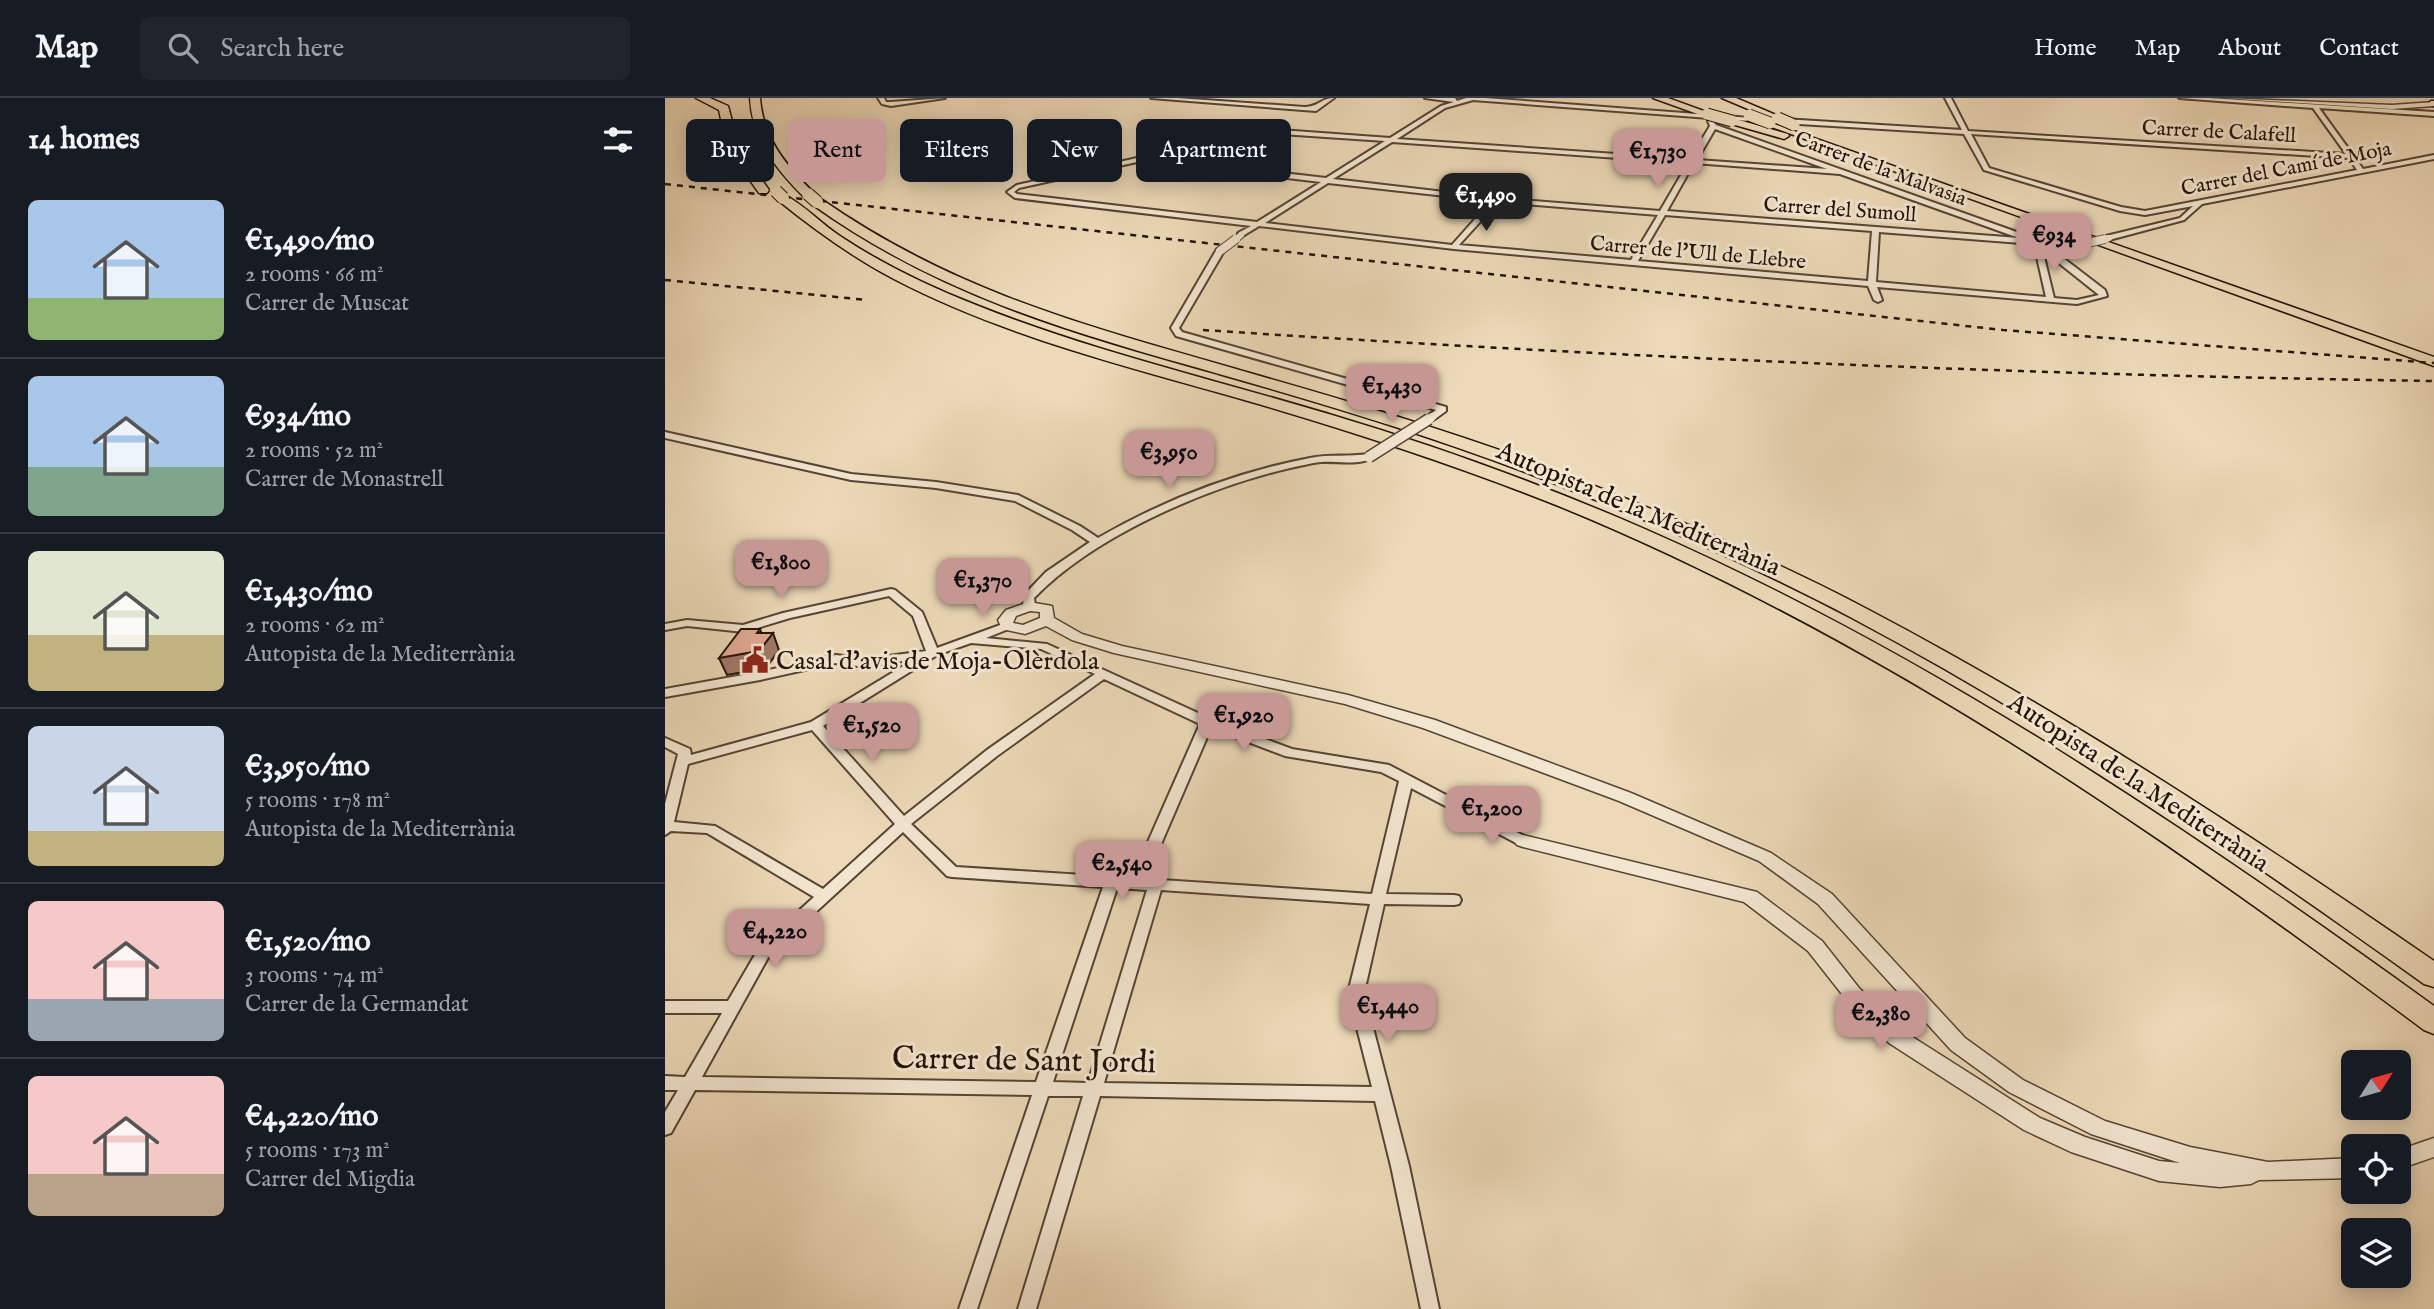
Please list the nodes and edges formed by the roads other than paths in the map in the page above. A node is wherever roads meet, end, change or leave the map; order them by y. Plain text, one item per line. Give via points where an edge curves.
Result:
1 (701, 98) edge
2 (734, 98) edge
3 (755, 98) edge
4 (881, 98) edge
5 (942, 98) edge
6 (1154, 98) edge
7 (1331, 98) edge
8 (1428, 98) edge
9 (1472, 98) edge
10 (1498, 98) edge
11 (1515, 98) edge
12 (1658, 98) edge
13 (1727, 98) edge
14 (1948, 98) edge
15 (2182, 98) edge
16 (2228, 98) edge
17 (2291, 98) edge
18 (1461, 101) junction
19 (1447, 102) edge
20 (1488, 102) junction
21 (1714, 102) dead end
22 (1541, 105) junction
23 (2314, 106) junction
24 (2432, 108) edge
25 (1709, 116) junction
26 (1774, 121) junction
27 (1713, 126) junction
28 (1291, 133) edge
29 (1966, 133) junction
30 (1388, 141) junction
31 (2349, 156) junction
32 (2434, 157) edge
33 (1136, 160) edge
34 (1689, 163) junction
35 (1841, 172) junction
36 (2362, 172) junction
37 (1291, 178) edge
38 (1930, 181) junction
39 (1324, 182) junction
40 (787, 197) junction
41 (1496, 200) junction
42 (2200, 203) junction
43 (1660, 213) junction
44 (1255, 224) junction
45 (1876, 229) junction
46 (1241, 235) joint
47 (2037, 242) junction
48 (1454, 247) junction
49 (2058, 250) joint
50 (1220, 251) joint
51 (1633, 264) junction
52 (1872, 285) junction
53 (1878, 300) dead end
54 (2051, 300) junction
55 (2434, 362) edge
56 (665, 435) edge
57 (1098, 543) junction
58 (1029, 606) junction
59 (1048, 621) junction
60 (665, 627) edge
61 (1017, 633) junction
62 (971, 640) junction
63 (933, 653) junction
64 (1103, 674) junction
65 (760, 676) joint
66 (665, 693) edge
67 (1207, 722) junction
68 (815, 725) junction
69 (665, 742) edge
70 (682, 762) junction
71 (1406, 780) junction
72 (903, 824) junction
73 (666, 828) edge
74 (1523, 841) joint
75 (1112, 882) junction
76 (1137, 884) junction
77 (1156, 885) junction
78 (824, 896) junction
79 (1376, 899) junction
80 (1454, 900) dead end
81 (2434, 976) edge
82 (665, 1007) edge
83 (733, 1007) junction
84 (2434, 1022) edge
85 (665, 1083) edge
86 (690, 1084) junction
87 (1042, 1089) junction
88 (1094, 1090) junction
89 (1382, 1094) junction
90 (665, 1128) edge
91 (2434, 1147) edge
92 (2411, 1156) edge
93 (2341, 1169) edge
94 (2268, 1172) junction
95 (968, 1309) edge
96 (1027, 1309) edge
97 (1430, 1309) edge

1 - 40 highway via 724,108 733,148
2 - 40 highway, Autopista de la Mediterrània via 739,139 757,170
3 - 40 highway, Autopista de la Mediterrània via 758,124 781,166
4 - 5 street via 887,104
6 - 7 street via 1304,109 1315,109
8 - 19 street
9 - 10 street
9 - 18 street
9 - 20 street
11 - 22 street
12 - 25 highway
13 - 26 highway
14 - 29 street
15 - 23 street
16 - 24 street
17 - 24 street
18 - 19 street
18 - 20 street
19 - 30 street
20 - 22 street
21 - 26 highway, bridge
22 - 25 street, Carrer de Calafell
23 - 24 street
23 - 31 street
25 - 27 street
25 - 29 street, Carrer de Calafell
25 - 38 highway, bridge
26 - 38 highway
26 - 38 highway, bridge
27 - 34 street
27 - 35 street, Carrer de la Malvasia
28 - 30 street
29 - 31 street, Carrer de Calafell
29 - 42 street, Carrer del Camí de Moja via 1986,169 2145,213
30 - 34 street
30 - 39 street
31 - 36 street
32 - 36 street, Carrer del Camí de Moja
33 - 44 street, Carrer de l'Ull de Llebre via 1010,192
34 - 35 street
34 - 43 street
35 - 47 street, Carrer de la Malvasia
36 - 42 street, Carrer del Camí de Moja
37 - 39 street, Carrer del Sumoll
38 - 55 highway
39 - 41 street, Carrer del Sumoll
39 - 44 street
40 - 81 highway, Autopista de la Mediterrània via 992,297 1478,448 1630,507 1798,583 2069,731 2214,824
40 - 84 highway, Autopista de la Mediterrània via 840,242 893,272 981,311 1098,352 1387,437 1639,533 1756,588 2007,726 2220,865
41 - 43 street, Carrer del Sumoll
41 - 48 street
42 - 49 street, bridge via 2182,219
43 - 45 street, Carrer del Sumoll
43 - 51 street
44 - 46 street
44 - 48 street, Carrer de l'Ull de Llebre
45 - 47 street, Carrer del Sumoll
45 - 52 street
46 - 50 street, bridge
47 - 54 street
48 - 51 street, Carrer de l'Ull de Llebre
49 - 54 street via 2058,258 2103,296 2090,301
50 - 57 street, bridge via 1175,328 1179,334 1443,409 1369,457 1307,461 1207,491
51 - 52 street, Carrer de l'Ull de Llebre
52 - 53 street
52 - 54 street, Carrer de l'Ull de Llebre
56 - 57 street via 851,477 1018,498
57 - 58 street via 1040,582 1028,597
58 - 59 street via 1047,609
58 - 61 street via 1011,612 1005,620
59 - 61 street
59 - 94 street via 1077,637 1119,650 1395,713 1710,831 1765,857 1825,899 1940,1027 2016,1086 2099,1128 2146,1144
60 - 63 street via 687,623 744,629 891,592 918,614
61 - 62 street
61 - 62 street
61 - 64 street
62 - 63 street
63 - 65 street via 865,663 836,659
63 - 68 street
64 - 67 street
64 - 72 street
65 - 66 street
67 - 71 street via 1290,752 1384,768
67 - 76 street
68 - 70 street
68 - 72 street
69 - 70 street via 685,752
70 - 73 street
71 - 74 street
71 - 79 street
72 - 75 street via 952,872
72 - 78 street
73 - 78 street via 709,829
74 - 94 street via 1750,897 1815,946 1852,993 1896,1037 2032,1124 2079,1145 2158,1171 2220,1177
75 - 76 street
75 - 87 street
76 - 77 street
77 - 79 street
77 - 88 street
78 - 83 street via 765,950
79 - 80 street
79 - 89 street via 1356,993
82 - 83 street
83 - 86 street
85 - 86 street, Carrer de Sant Jordi
86 - 87 street, Carrer de Sant Jordi
86 - 90 street
87 - 88 street, Carrer de Sant Jordi
87 - 95 street
88 - 89 street, Carrer de Sant Jordi
88 - 96 street
89 - 97 street
91 - 92 street
93 - 94 street

